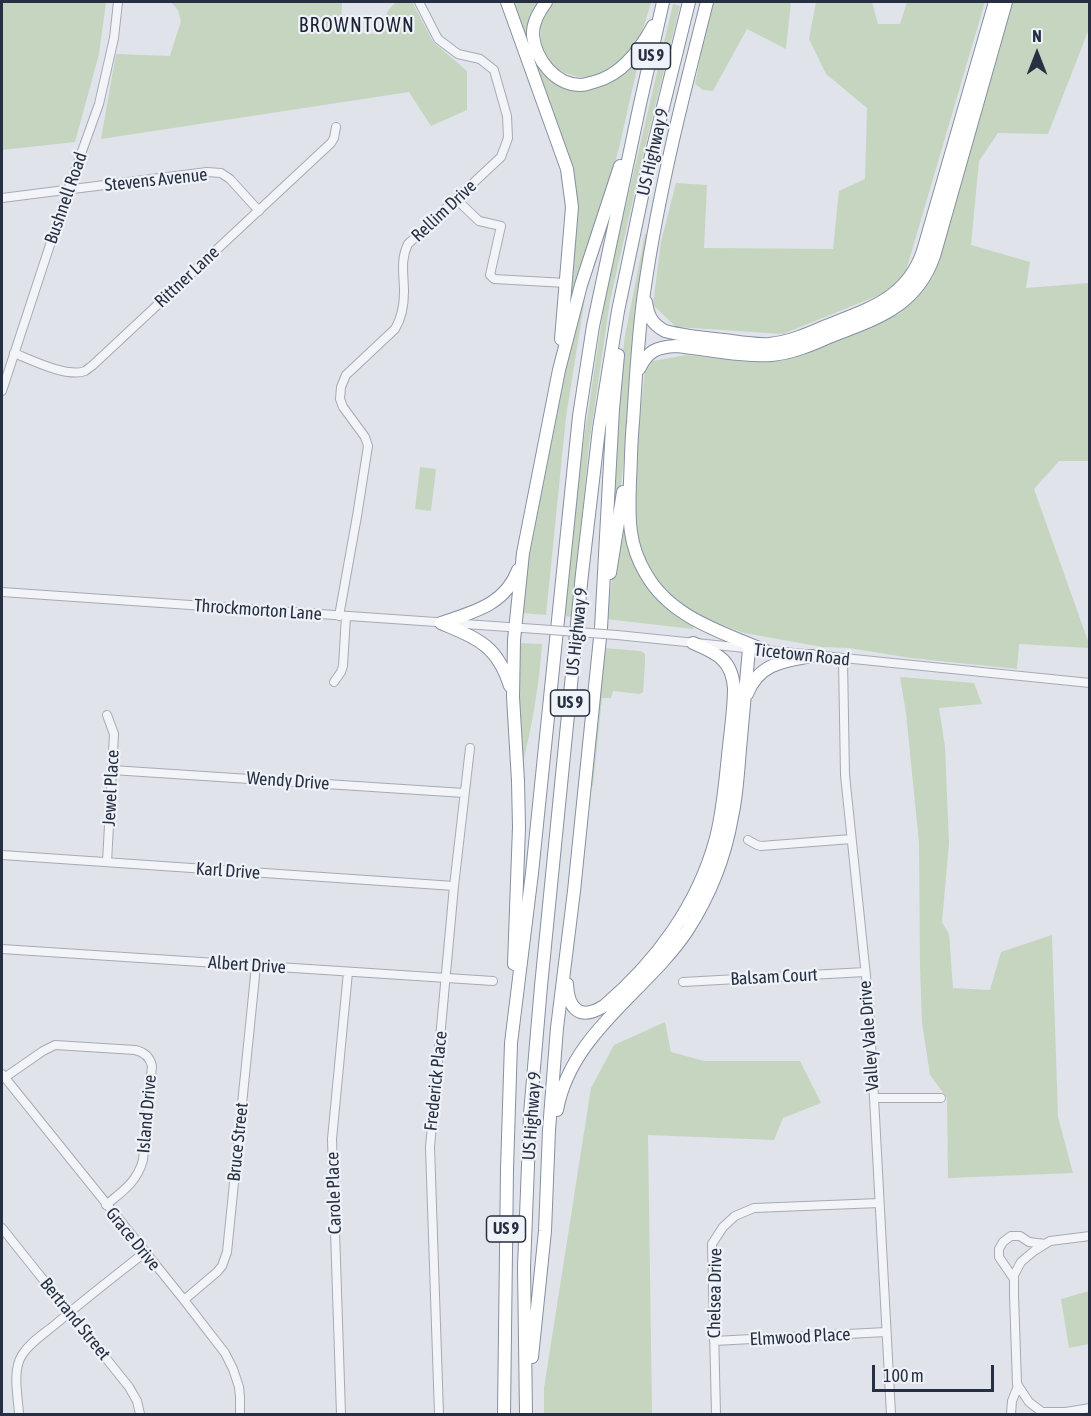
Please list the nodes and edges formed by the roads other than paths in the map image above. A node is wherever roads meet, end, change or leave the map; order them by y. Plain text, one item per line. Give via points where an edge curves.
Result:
1 (118, 2) edge
2 (419, 2) edge
3 (507, 2) edge
4 (546, 2) edge
5 (689, 2) edge
6 (707, 2) edge
7 (994, 2) edge
8 (1006, 2) edge
9 (662, 5) edge
10 (640, 104) junction
11 (336, 127) dead end
12 (68, 190) junction
13 (2, 198) edge
14 (456, 199) junction
15 (259, 211) junction
16 (566, 283) junction
17 (644, 288) junction
18 (618, 311) junction
19 (14, 353) junction
20 (559, 370) junction
21 (637, 373) junction
22 (2, 391) edge
23 (631, 444) junction
24 (523, 553) junction
25 (2, 592) edge
26 (343, 616) junction
27 (441, 623) junction
28 (514, 628) junction
29 (600, 628) junction
30 (693, 643) junction
31 (749, 649) junction
32 (766, 651) junction
33 (812, 656) junction
34 (843, 659) junction
35 (334, 682) dead end
36 (1089, 683) edge
37 (513, 697) junction
38 (745, 701) junction
39 (107, 715) dead end
40 (470, 748) dead end
41 (112, 770) junction
42 (464, 793) junction
43 (851, 839) junction
44 (748, 840) dead end
45 (2, 855) edge
46 (107, 862) junction
47 (454, 886) junction
48 (2, 949) edge
49 (566, 951) junction
50 (256, 966) junction
51 (348, 972) junction
52 (865, 972) junction
53 (446, 978) junction
54 (493, 981) dead end
55 (683, 982) dead end
56 (511, 1043) junction
57 (3, 1076) edge
58 (874, 1098) junction
59 (940, 1098) dead end
60 (548, 1185) junction
61 (879, 1203) junction
62 (106, 1205) junction
63 (2, 1228) edge
64 (1089, 1236) edge
65 (1045, 1244) junction
66 (144, 1253) junction
67 (1014, 1279) junction
68 (184, 1300) junction
69 (69, 1312) junction
70 (886, 1332) junction
71 (714, 1341) junction
72 (1018, 1386) junction
73 (1089, 1408) edge
74 (1044, 1413) edge
75 (19, 1414) edge
76 (140, 1414) edge
77 (240, 1414) edge
78 (341, 1414) edge
79 (439, 1414) edge
80 (504, 1414) edge
81 (526, 1414) edge
82 (716, 1414) edge
83 (891, 1414) edge
84 (1011, 1414) edge

1 - 12 street, Bushnell Road via 99,104
2 - 14 street, Rellim Drive via 438,39 458,54 480,59 494,70 507,116 508,138 501,157
3 - 16 highway via 567,168 572,207
4 - 9 highway via 536,16 533,34 539,56 548,70 563,81 581,85 603,79 626,64 643,44
5 - 18 highway, US Highway 9 / US 9
6 - 17 highway via 667,161
7 - 17 highway via 923,252 914,273 894,294 871,308 795,339 761,344 665,331 648,315
8 - 21 highway via 934,256 912,294 884,315 795,351 760,356 662,347 646,356
9 - 10 highway, US Highway 9 / US 9
10 - 20 highway via 581,285
10 - 56 highway, US Highway 9 / US 9 via 593,326 579,416
11 - 15 street, Rittner Lane via 331,143
12 - 13 street, Stevens Avenue
12 - 15 street, Stevens Avenue via 221,173
12 - 19 street, Bushnell Road
14 - 16 street via 479,221 501,226 492,278
14 - 26 street, Rellim Drive via 408,244 399,322 346,375 341,387 343,407 366,437 368,446
15 - 19 street, Rittner Lane via 84,371 60,370
16 - 20 highway
17 - 21 highway
18 - 29 highway
18 - 81 highway, US Highway 9 / US 9 via 599,429 584,563 531,1102 524,1267
19 - 22 street, Bushnell Road
20 - 24 highway
21 - 23 highway
23 - 29 highway
23 - 32 highway via 630,528 637,555 650,580 687,616
24 - 27 highway via 514,579 498,598 483,608
24 - 28 highway
25 - 26 street, Throckmorton Lane
26 - 27 street, Throckmorton Lane
26 - 35 street, Rellim Drive via 341,672
27 - 28 street, Throckmorton Lane
27 - 37 highway via 490,649 504,669
28 - 30 street, Ticetown Road, bridge
28 - 37 highway
29 - 49 highway
30 - 31 street, Ticetown Road
30 - 49 highway via 715,652 727,663 734,688 723,806 706,870 689,906 660,948 597,1010 582,1013 572,1007 567,991
31 - 32 street, Ticetown Road
31 - 38 highway
32 - 33 street, Ticetown Road
33 - 34 street, Ticetown Road
33 - 38 highway via 767,668 752,683
34 - 36 street, Ticetown Road
34 - 43 street, Valley Vale Drive via 845,776
37 - 56 highway via 519,827
38 - 60 highway via 732,818 716,875 695,918 675,947 602,1025 575,1063 558,1104
39 - 41 street, Jewel Place via 114,734
40 - 42 street, Frederick Place
41 - 42 street, Wendy Drive
41 - 46 street, Jewel Place
42 - 47 street, Frederick Place
43 - 44 street via 761,846
43 - 52 street, Valley Vale Drive
45 - 46 street, Karl Drive
46 - 47 street, Karl Drive
47 - 53 street, Frederick Place
48 - 50 street, Albert Drive
49 - 60 highway via 557,1028
50 - 51 street, Albert Drive
50 - 68 street, Bruce Street via 227,1252 217,1272
51 - 53 street, Albert Drive
51 - 78 street, Carole Place via 332,1153
52 - 55 street, Balsam Court
52 - 58 street, Valley Vale Drive
53 - 54 street, Albert Drive
53 - 79 street, Frederick Place via 429,1155
56 - 80 highway, US Highway 9 / US 9
57 - 62 street, Grace Drive
57 - 62 street, Island Drive via 55,1046 135,1050 151,1061 140,1170
58 - 59 street
58 - 61 street, Valley Vale Drive
60 - 81 highway
61 - 70 street, Valley Vale Drive
61 - 71 street, Chelsea Drive via 754,1208 735,1216 712,1244
62 - 66 street, Grace Drive
63 - 69 street, Bertrand Street
64 - 65 street
65 - 67 street via 1021,1262
65 - 67 street via 1020,1236 1003,1242 999,1257
66 - 68 street, Grace Drive
66 - 69 street
67 - 72 street
68 - 77 street, Grace Drive via 229,1361 239,1387
69 - 75 street via 22,1355 16,1377
69 - 76 street, Bertrand Street via 129,1387
70 - 71 street, Elmwood Place
70 - 83 street, Valley Vale Drive
71 - 82 street, Chelsea Drive
72 - 74 street via 1029,1402
72 - 84 street
73 - 74 street

